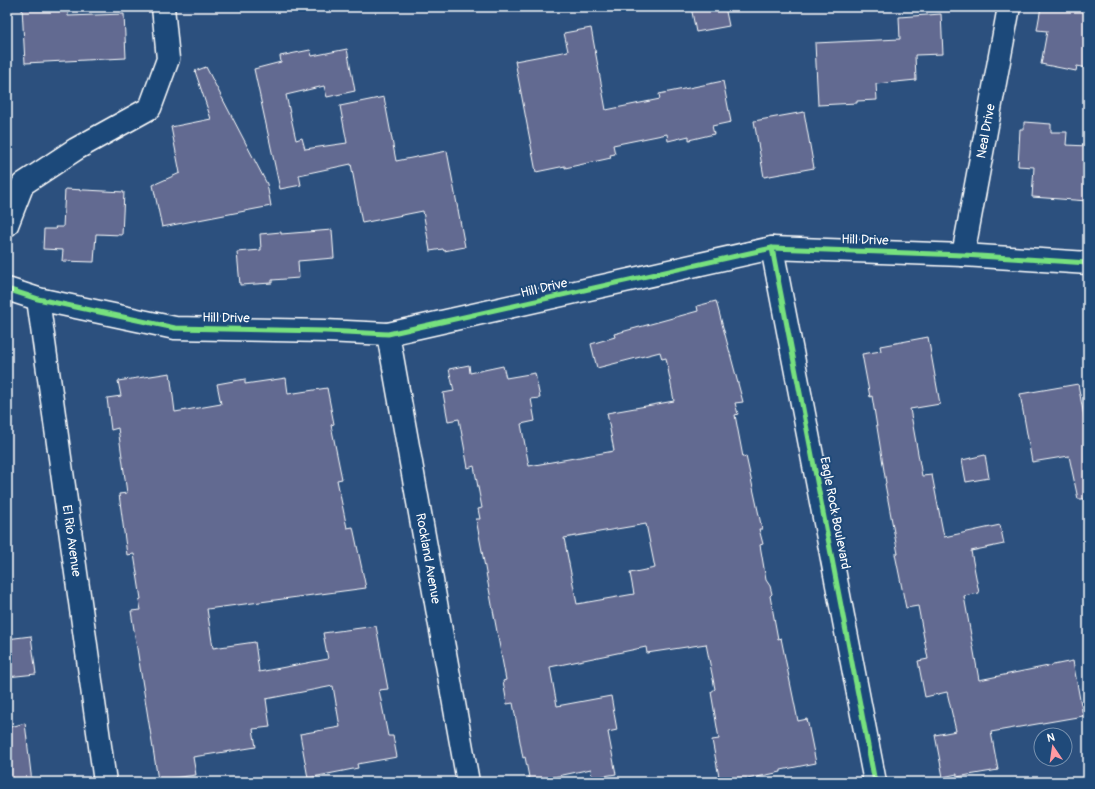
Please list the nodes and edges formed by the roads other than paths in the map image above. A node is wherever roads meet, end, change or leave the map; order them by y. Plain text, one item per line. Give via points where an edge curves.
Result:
1 (163, 7) edge
2 (1009, 7) edge
3 (7, 225) edge
4 (772, 248) junction
5 (964, 255) junction
6 (1088, 263) edge
7 (7, 289) edge
8 (38, 300) junction
9 (388, 334) junction
10 (105, 782) edge
11 (468, 782) edge
12 (875, 782) edge

1 - 3 street via 168,58 150,108 76,149 23,184
2 - 5 street, Neal Drive
4 - 5 street, Hill Drive
4 - 9 street, Hill Drive
4 - 12 street, Eagle Rock Boulevard
5 - 6 street, Hill Drive
7 - 8 street, Hill Drive
8 - 9 street, Hill Drive via 175,328
8 - 10 street, El Rio Avenue
9 - 11 street, Rockland Avenue

